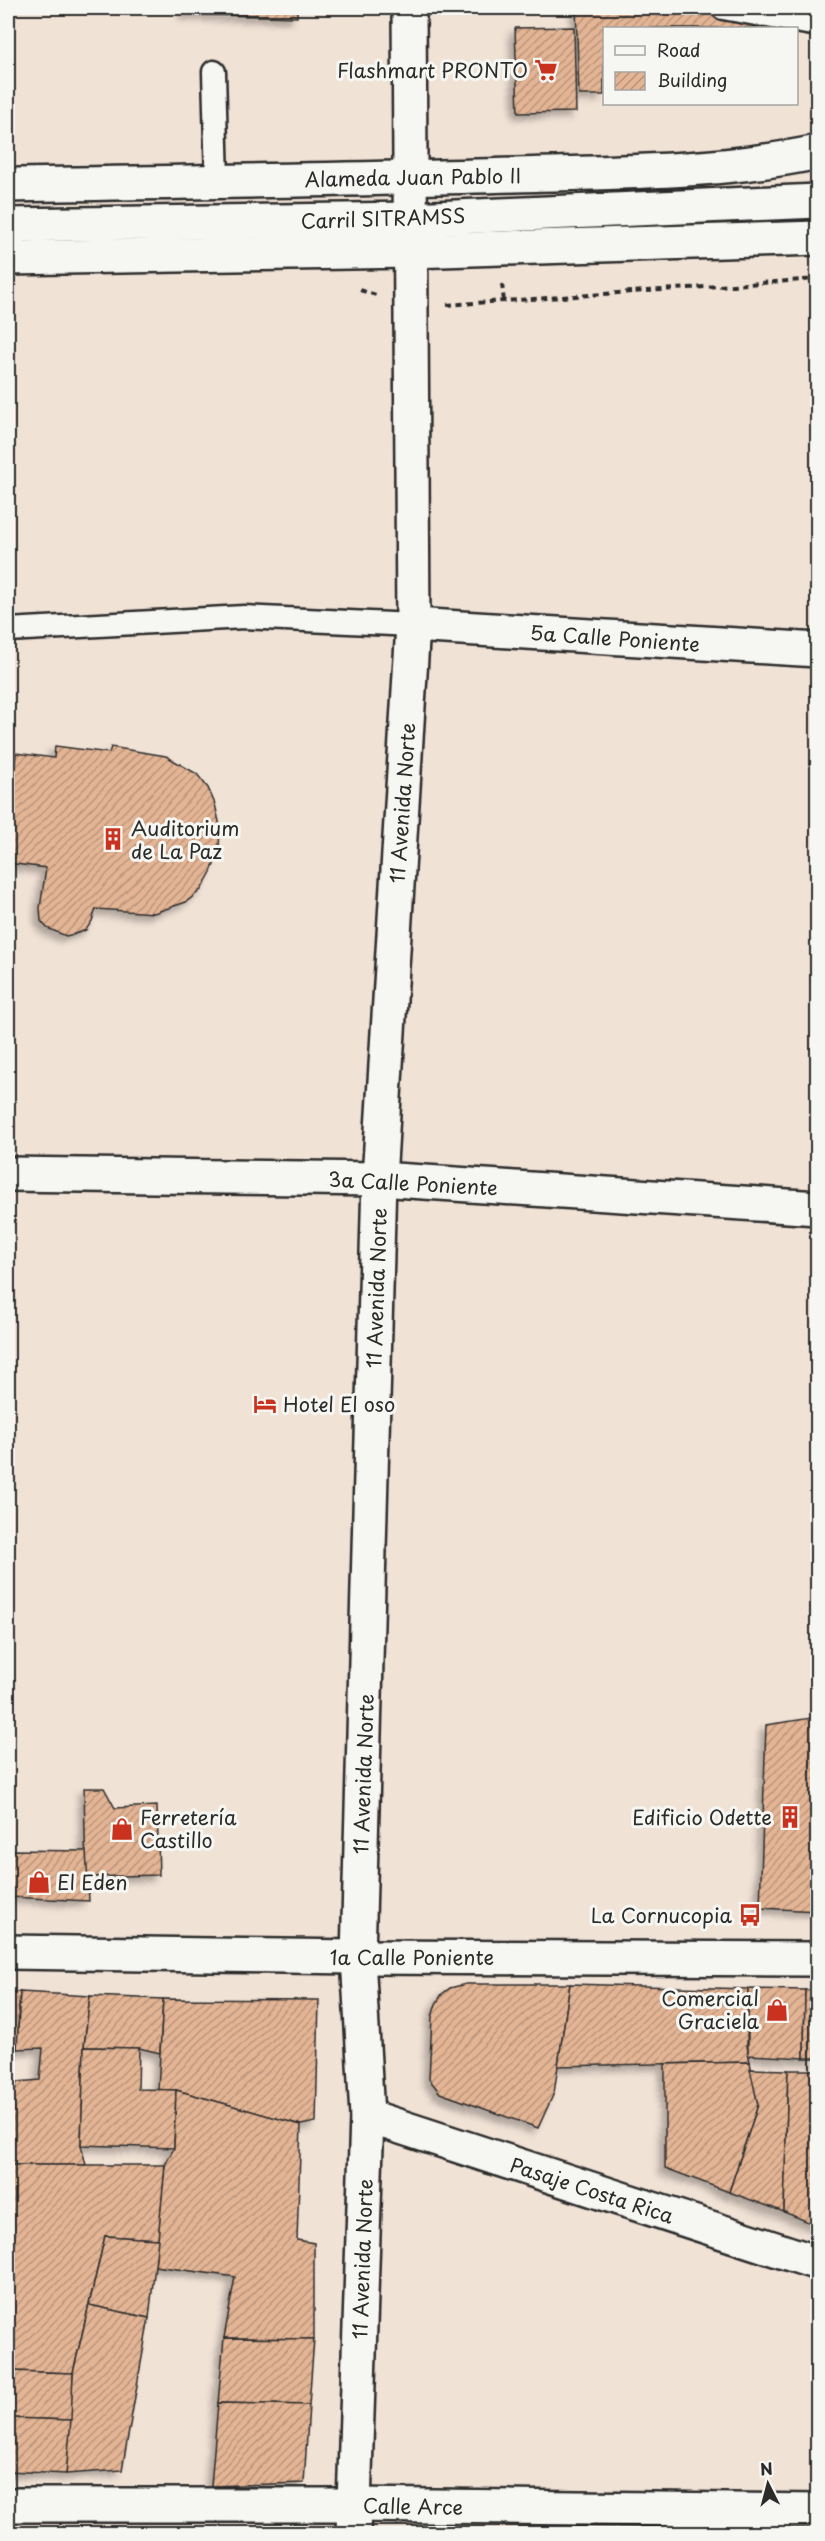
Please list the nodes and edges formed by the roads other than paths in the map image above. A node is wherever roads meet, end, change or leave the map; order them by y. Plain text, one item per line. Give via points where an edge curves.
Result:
1 (410, 8) edge
2 (723, 8) edge
3 (818, 25) edge
4 (214, 72) dead end
5 (818, 152) edge
6 (411, 178) junction
7 (217, 182) junction
8 (8, 185) edge
9 (818, 185) edge
10 (818, 201) edge
11 (757, 203) junction
12 (411, 219) junction
13 (8, 225) edge
14 (818, 238) edge
15 (411, 251) junction
16 (8, 258) edge
17 (413, 625) junction
18 (8, 630) edge
19 (818, 650) edge
20 (8, 1165) edge
21 (8, 1174) edge
22 (43, 1174) junction
23 (379, 1179) junction
24 (818, 1208) edge
25 (8, 1952) edge
26 (358, 1957) junction
27 (818, 1959) edge
28 (367, 2116) junction
29 (818, 2264) edge
30 (8, 2505) edge
31 (818, 2511) edge
32 (353, 2519) edge

1 - 6 main road, 11 Avenida Norte
2 - 3 lane
4 - 7 lane
5 - 6 main road, Alameda Juan Pablo II via 774,162 688,169
6 - 7 main road, Alameda Juan Pablo II
6 - 12 main road, 11 Avenida Norte
7 - 8 main road, Alameda Juan Pablo II
9 - 11 main road, Carril SITRAMSS
10 - 11 main road, Carril SITRAMSS
11 - 12 main road, Carril SITRAMSS
12 - 13 main road, Carril SITRAMSS
12 - 15 main road, 11 Avenida Norte
14 - 15 main road
15 - 16 main road
15 - 17 main road, 11 Avenida Norte
17 - 18 lane via 244,617
17 - 19 main road, 5a Calle Poniente
17 - 23 main road, 11 Avenida Norte
20 - 22 main road
21 - 22 main road, 3a Calle Poniente
22 - 23 main road, 3a Calle Poniente
23 - 24 main road, 3a Calle Poniente
23 - 26 main road, 11 Avenida Norte
25 - 26 main road, 1a Calle Poniente
26 - 27 main road, 1a Calle Poniente
26 - 28 main road, 11 Avenida Norte
28 - 29 main road, Pasaje Costa Rica
28 - 32 main road, 11 Avenida Norte
30 - 32 main road, Calle Arce
31 - 32 main road, Calle Arce

